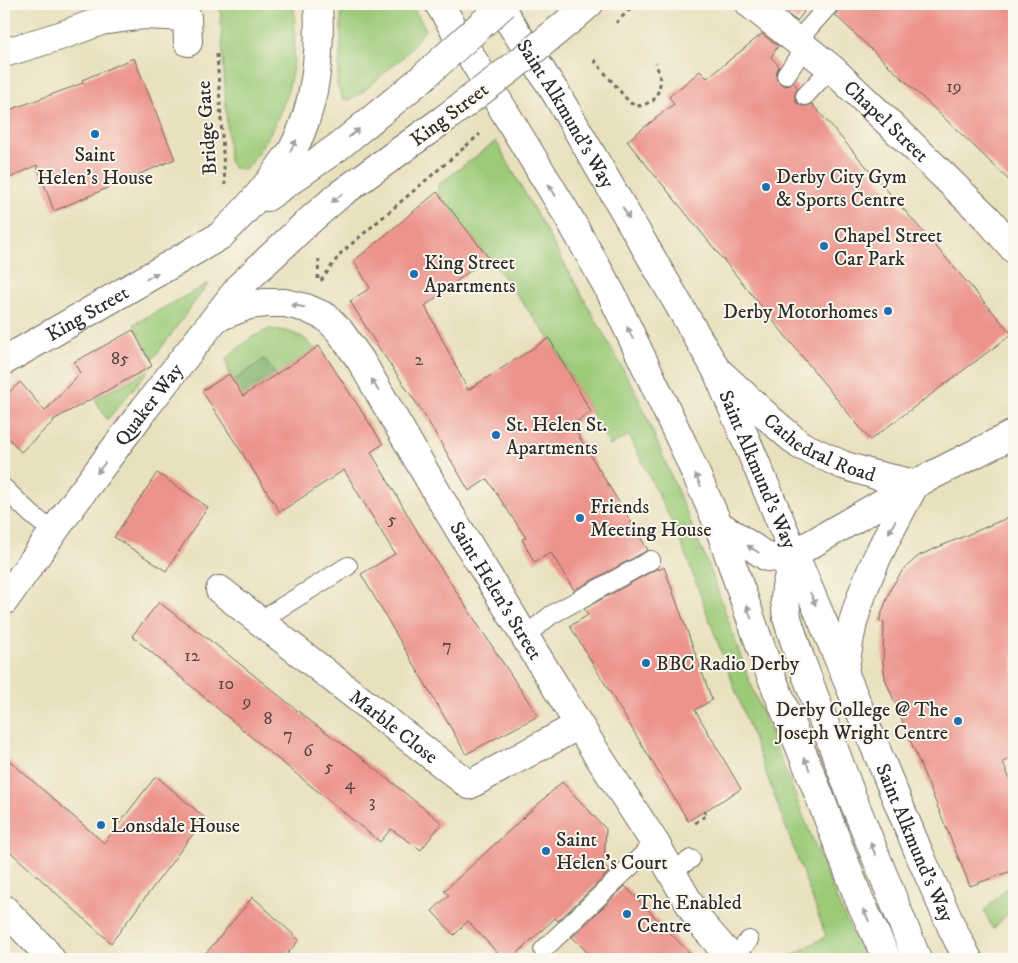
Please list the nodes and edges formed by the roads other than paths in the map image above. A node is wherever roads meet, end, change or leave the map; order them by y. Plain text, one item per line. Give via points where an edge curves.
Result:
1 (318, 4) edge
2 (439, 4) edge
3 (498, 4) edge
4 (504, 4) edge
5 (750, 4) edge
6 (830, 4) edge
7 (582, 10) edge
8 (188, 42) dead end
9 (801, 44) junction
10 (4, 53) edge
11 (832, 68) junction
12 (786, 75) dead end
13 (805, 96) dead end
14 (244, 213) junction
15 (308, 222) joint
16 (1014, 249) edge
17 (216, 318) junction
18 (4, 361) edge
19 (716, 369) junction
20 (1014, 434) edge
21 (915, 484) junction
22 (4, 488) edge
23 (718, 524) junction
24 (53, 532) junction
25 (794, 554) junction
26 (651, 560) dead end
27 (348, 566) dead end
28 (220, 590) dead end
29 (4, 601) edge
30 (259, 621) junction
31 (525, 636) junction
32 (844, 672) junction
33 (579, 725) junction
34 (655, 843) junction
35 (4, 909) edge
36 (543, 950) dead end
37 (738, 953) edge
38 (52, 959) edge
39 (887, 959) edge
40 (917, 959) edge
41 (968, 959) edge

14 -> 1 main road via 288,156 301,129 314,87
23 -> 2 main road via 611,293
3 -> 19 main road, Saint Alkmund's Way via 557,95
14 -> 4 main road, bridge via 338,146 420,80
5 - 9 main road, Chapel Street
6 - 9 lane
7 -> 15 main road, King Street, bridge
8 - 10 main road via 186,17 145,15 101,21
9 - 11 main road, Chapel Street
9 - 12 lane
11 - 13 lane
11 - 16 main road, Chapel Street via 987,218
18 -> 14 main road, King Street via 220,236
15 - 17 main road, Quaker Way via 242,284
17 -> 24 main road, Quaker Way
31 -> 17 main road, Saint Helen's Street via 440,498 361,360 339,330 326,317 285,303 249,305
19 - 21 main road, Cathedral Road via 800,445 843,465
19 - 25 main road, Saint Alkmund's Way
20 - 21 main road, Cathedral Road
21 - 25 main road, Cathedral Road
21 -> 32 main road via 863,590
22 - 24 lane
25 -> 23 main road, Cathedral Road via 767,557
39 -> 23 main road via 859,899 768,668
24 - 29 main road, Quaker Way
25 -> 32 main road, Saint Alkmund's Way
40 -> 25 main road via 852,797 789,626 785,600
26 - 31 lane via 551,616
27 - 30 lane
28 - 30 main road, Marble Close
30 - 33 main road, Marble Close via 469,785
31 - 33 main road, Saint Helen's Street
32 - 41 main road, Saint Alkmund's Way via 919,853
33 - 34 main road, Saint Helen's Street
34 - 36 lane
34 - 37 main road, Saint Helen's Street via 681,865 700,922
35 - 38 main road

